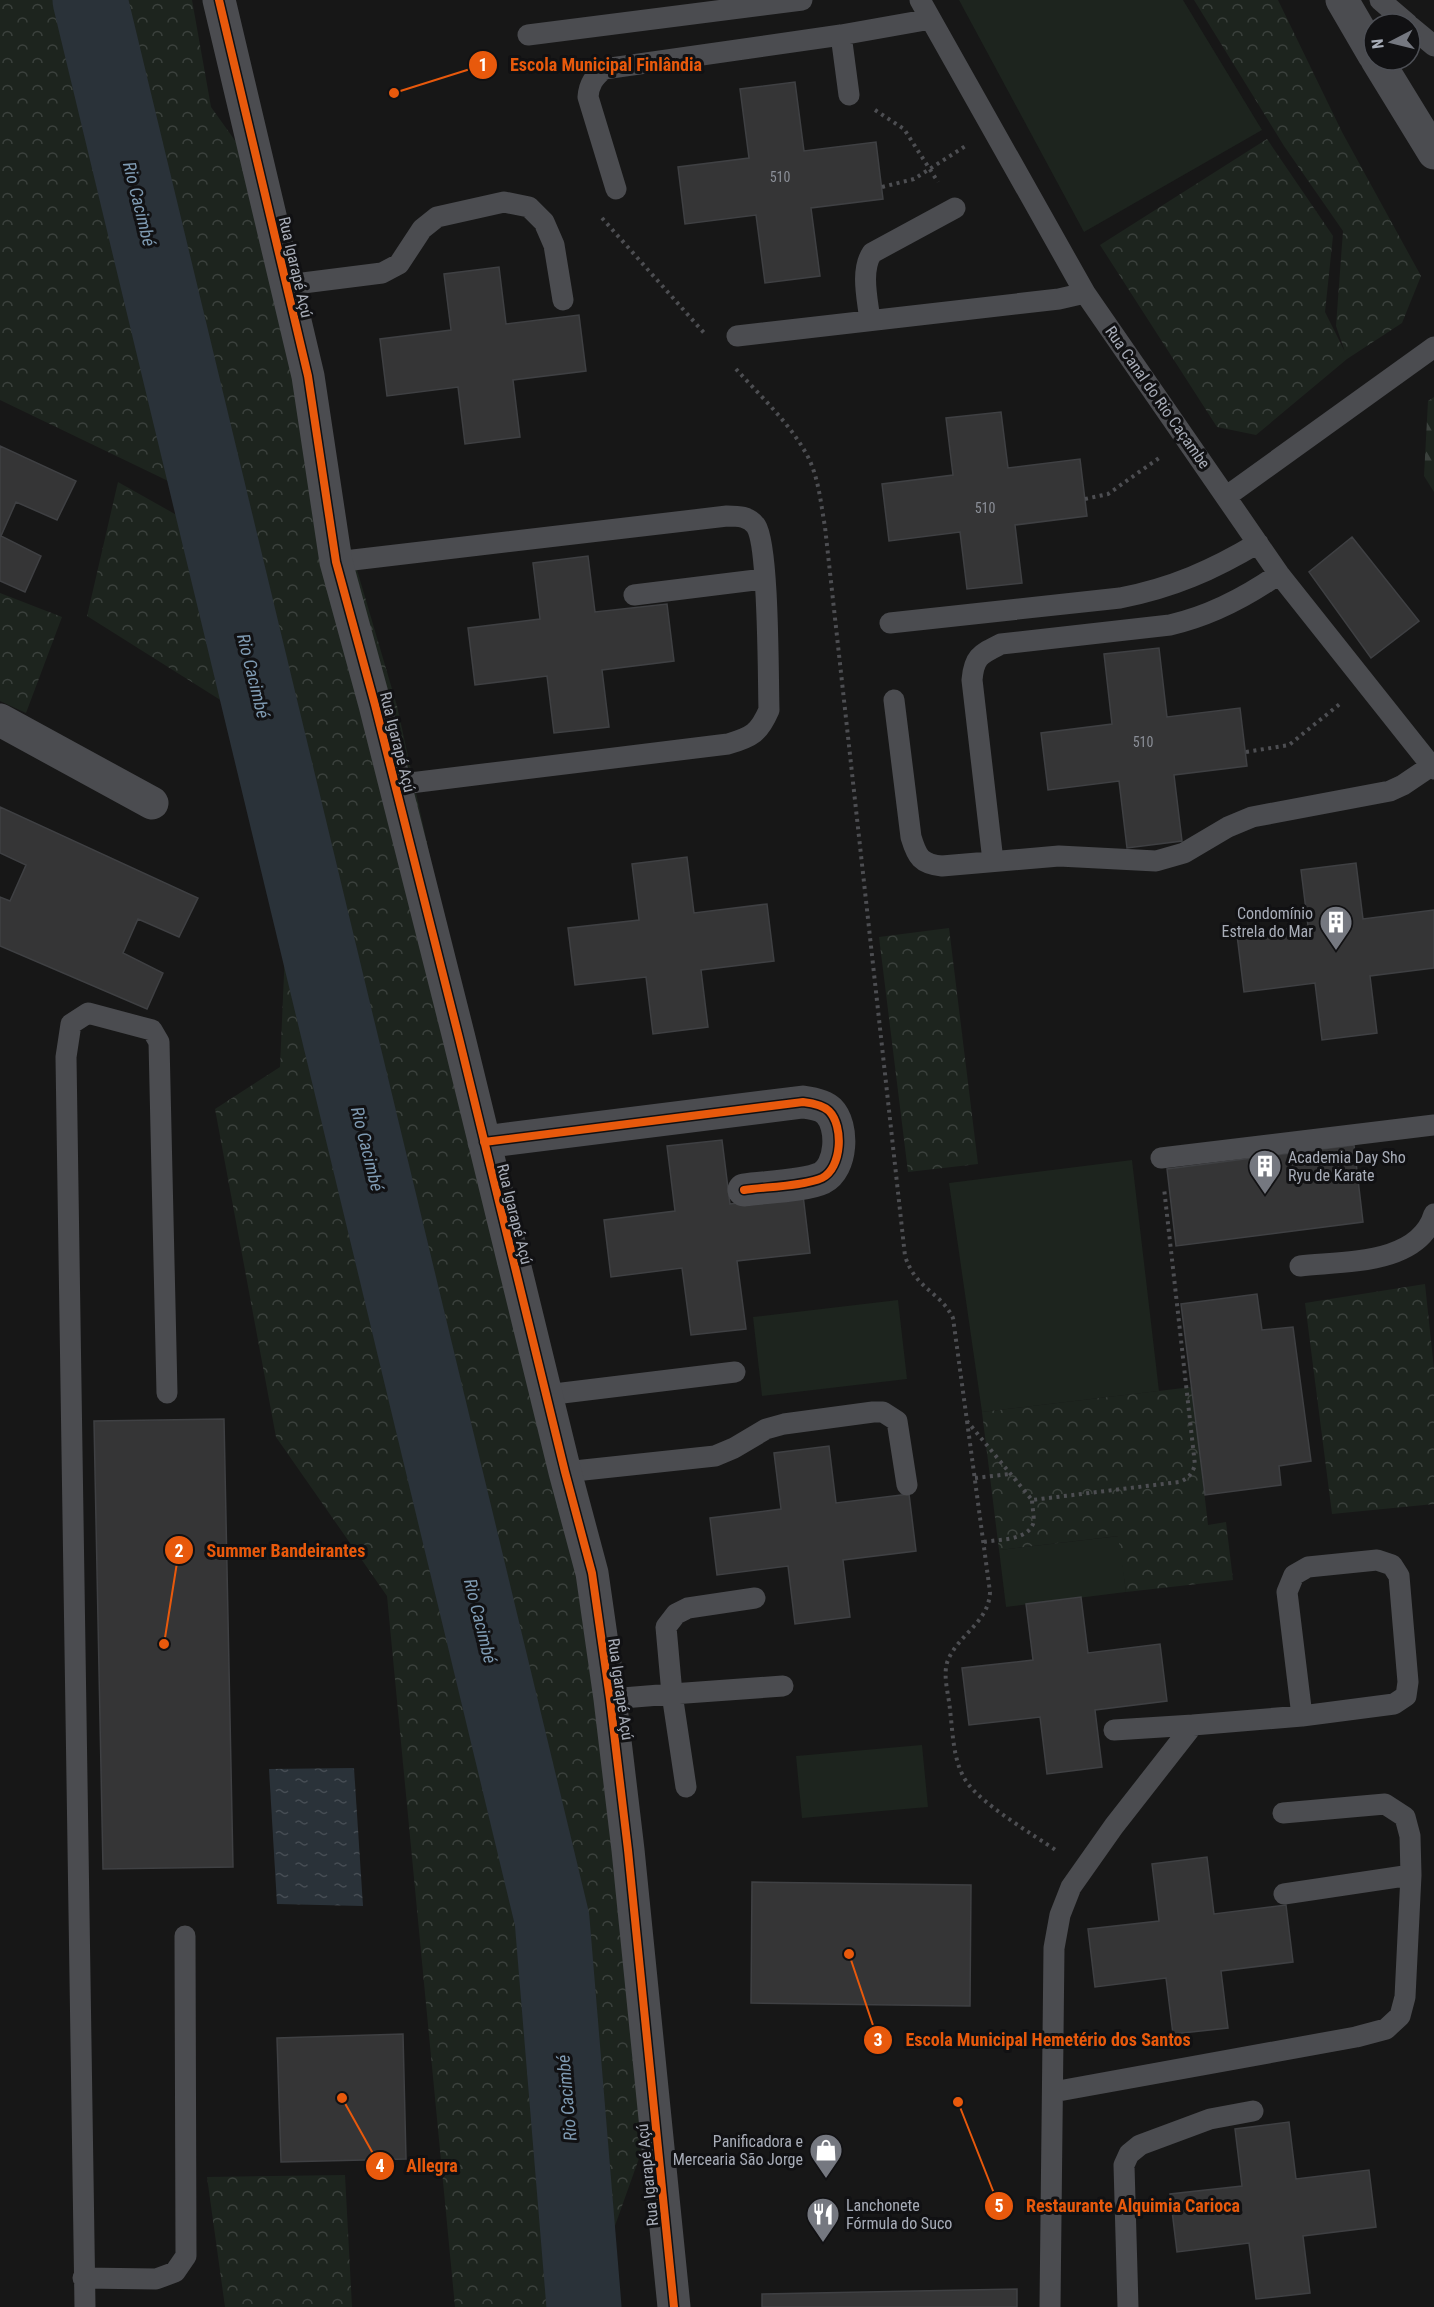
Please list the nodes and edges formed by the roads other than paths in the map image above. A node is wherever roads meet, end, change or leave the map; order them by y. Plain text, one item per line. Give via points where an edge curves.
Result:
1 (219, 0) edge
2 (802, 0) edge
3 (920, 0) edge
4 (1342, 0) edge
5 (1380, 0) edge
6 (1394, 12) edge
7 (931, 19) junction
8 (1362, 34) edge
9 (528, 35) dead end
10 (841, 35) junction
11 (1422, 36) edge
12 (1434, 46) edge
13 (1384, 72) edge
14 (849, 95) road end
15 (1434, 153) edge
16 (616, 189) dead end
17 (955, 208) road end
18 (287, 285) junction
19 (1085, 293) junction
20 (563, 300) dead end
21 (870, 321) junction
22 (737, 336) dead end
23 (1434, 347) edge
24 (1227, 496) junction
25 (1258, 543) junction
26 (336, 562) junction
27 (1279, 574) junction
28 (765, 579) junction
29 (634, 595) dead end
30 (890, 623) dead end
31 (894, 700) dead end
32 (0, 720) edge
33 (1433, 767) edge
34 (394, 785) junction
35 (152, 803) dead end
36 (993, 861) junction
37 (1434, 1125) edge
38 (484, 1142) junction
39 (1161, 1158) road end
40 (744, 1190) dead end
41 (1434, 1214) edge
42 (1300, 1266) dead end
43 (735, 1372) dead end
44 (167, 1393) dead end
45 (546, 1395) junction
46 (565, 1472) junction
47 (907, 1485) dead end
48 (755, 1598) dead end
49 (783, 1686) dead end
50 (672, 1694) junction
51 (610, 1699) junction
52 (1302, 1716) junction
53 (1193, 1725) junction
54 (1114, 1730) dead end
55 (686, 1786) dead end
56 (1283, 1813) dead end
57 (1411, 1875) junction
58 (1284, 1894) dead end
59 (186, 1936) dead end
60 (1053, 2092) junction
61 (1253, 2111) dead end
62 (83, 2278) junction
63 (85, 2307) edge
64 (674, 2307) edge
65 (1050, 2307) edge
66 (1128, 2307) edge

1 - 18 street, Rua Igarapé Açú
2 - 9 lane
3 - 7 lane, Rua Canal do Rio Caçambe
4 - 8 street
5 - 6 lane
7 - 10 lane
7 - 19 lane, Rua Canal do Rio Caçambe
10 - 14 lane
10 - 16 lane via 604,69 588,87 588,97
11 - 12 lane
13 - 15 street
17 - 21 lane via 872,253 866,270
18 - 20 lane via 382,273 399,264 422,230 437,217 504,202 529,207 544,222 554,245
18 - 26 street, Rua Igarapé Açú via 308,376
19 - 21 lane via 1059,300
19 - 24 lane, Rua Canal do Rio Caçambe
21 - 22 lane
23 - 24 lane
24 - 25 lane, Rua Canal do Rio Caçambe
25 - 27 lane, Rua Canal do Rio Caçambe
25 - 30 lane via 1231,560 1154,591
26 - 28 lane via 727,516 744,517 755,525 761,538
26 - 34 street, Rua Igarapé Açú
27 - 33 lane, Rua Canal do Rio Caçambe
27 - 36 lane via 1255,591 1191,620 1001,644 984,652 973,664 972,680
28 - 29 lane
28 - 34 lane via 769,710 762,727 747,739
31 - 36 lane via 916,854 928,865
32 - 35 street
33 - 36 lane via 1390,791 1252,817 1184,853 1156,861 1059,856
34 - 38 street, Rua Igarapé Açú
37 - 39 lane
38 - 40 street via 803,1102 829,1111 836,1124 838,1154 833,1168 824,1177
38 - 45 street, Rua Igarapé Açú
41 - 42 lane via 1430,1227 1416,1243 1390,1255
43 - 45 lane
44 - 62 lane via 159,1042 152,1030 88,1013 71,1024 66,1057
45 - 46 street, Rua Igarapé Açú
46 - 47 lane via 715,1456 766,1429 784,1424 883,1412 897,1421
46 - 51 street, Rua Igarapé Açú via 592,1573
48 - 50 lane via 688,1608 676,1614 666,1627
49 - 50 lane
50 - 51 lane
50 - 55 lane
51 - 64 street, Rua Igarapé Açú
52 - 52 lane via 1394,1704 1406,1696 1398,1576 1392,1564 1377,1560 1308,1567 1294,1575 1287,1592
52 - 53 lane
53 - 54 lane
53 - 60 lane via 1071,1887 1060,1915 1054,1948
56 - 57 lane via 1386,1804 1405,1817 1410,1836
57 - 58 lane
57 - 60 lane via 1405,1997 1400,2016 1386,2029
59 - 62 lane via 186,2256 175,2272 156,2279
60 - 65 lane
61 - 66 lane via 1210,2119 1140,2145 1129,2154 1124,2165
62 - 63 lane

